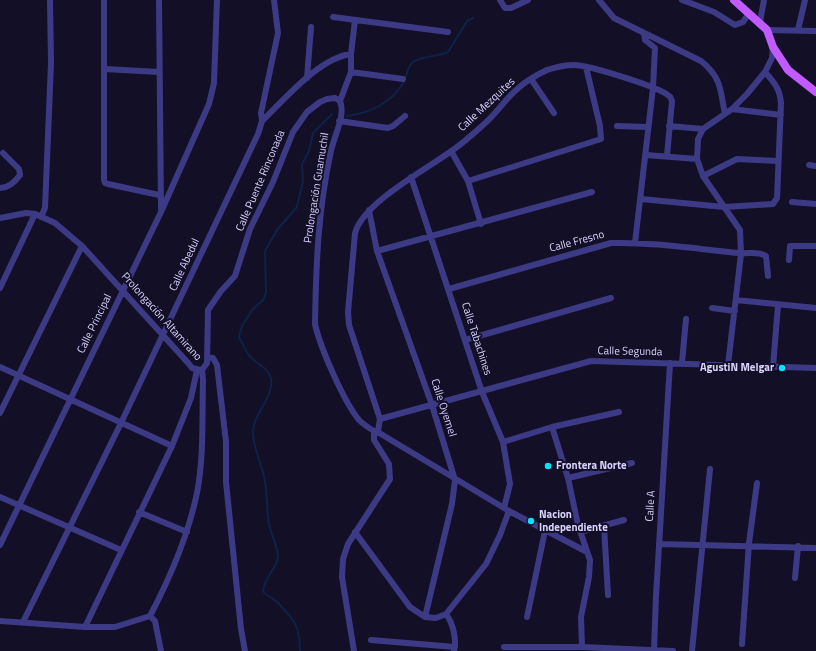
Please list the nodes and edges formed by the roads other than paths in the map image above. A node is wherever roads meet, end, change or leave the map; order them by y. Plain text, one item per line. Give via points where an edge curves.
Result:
1 (50, 0) edge
2 (104, 0) edge
3 (159, 0) edge
4 (217, 0) edge
5 (274, 0) edge
6 (500, 0) edge
7 (528, 0) edge
8 (598, 0) edge
9 (682, 0) edge
10 (734, 0) edge
11 (764, 0) edge
12 (804, 0) edge
13 (749, 13) junction
14 (333, 17) dead end
15 (355, 20) junction
16 (760, 22) junction
17 (311, 27) dead end
18 (767, 30) junction
19 (798, 30) junction
20 (816, 31) edge
21 (448, 32) dead end
22 (644, 33) junction
23 (773, 47) junction
24 (351, 54) junction
25 (586, 67) junction
26 (105, 69) junction
27 (159, 72) junction
28 (351, 72) junction
29 (765, 72) junction
30 (307, 78) junction
31 (403, 79) dead end
32 (531, 79) junction
33 (653, 88) junction
34 (816, 92) edge
35 (340, 101) junction
36 (732, 109) junction
37 (554, 113) dead end
38 (725, 114) junction
39 (405, 116) dead end
40 (781, 116) junction
41 (262, 121) junction
42 (339, 122) junction
43 (617, 126) dead end
44 (669, 126) junction
45 (648, 127) junction
46 (702, 129) junction
47 (451, 151) junction
48 (3, 153) dead end
49 (646, 155) junction
50 (667, 156) junction
51 (697, 159) junction
52 (778, 160) junction
53 (809, 165) dead end
54 (816, 166) edge
55 (703, 176) junction
56 (411, 177) junction
57 (468, 181) junction
58 (0, 188) edge
59 (592, 192) dead end
60 (159, 195) junction
61 (641, 199) junction
62 (792, 202) dead end
63 (816, 204) edge
64 (724, 207) junction
65 (370, 210) junction
66 (161, 212) junction
67 (38, 216) junction
68 (0, 218) edge
69 (481, 224) junction
70 (431, 237) junction
71 (635, 242) junction
72 (82, 246) junction
73 (816, 246) edge
74 (378, 251) junction
75 (741, 254) junction
76 (790, 260) dead end
77 (768, 276) dead end
78 (0, 288) edge
79 (449, 288) junction
80 (123, 289) junction
81 (611, 298) dead end
82 (736, 300) junction
83 (778, 305) junction
84 (712, 308) dead end
85 (816, 308) edge
86 (735, 311) junction
87 (686, 318) dead end
88 (163, 335) junction
89 (465, 340) junction
90 (207, 357) junction
91 (670, 363) junction
92 (682, 363) junction
93 (728, 365) junction
94 (773, 366) junction
95 (0, 368) edge
96 (816, 368) edge
97 (199, 370) junction
98 (18, 376) junction
99 (482, 392) junction
100 (70, 398) junction
101 (432, 405) junction
102 (619, 412) dead end
103 (0, 413) edge
104 (380, 419) junction
105 (121, 423) junction
106 (552, 427) junction
107 (376, 431) junction
108 (503, 442) junction
109 (172, 446) junction
110 (632, 463) dead end
111 (710, 468) dead end
112 (568, 478) junction
113 (455, 480) junction
114 (757, 483) dead end
115 (0, 497) edge
116 (19, 506) junction
117 (507, 510) junction
118 (139, 512) junction
119 (624, 520) dead end
120 (604, 526) junction
121 (69, 529) junction
122 (545, 531) junction
123 (187, 532) junction
124 (355, 532) junction
125 (580, 532) junction
126 (659, 544) junction
127 (702, 544) junction
128 (0, 545) edge
129 (749, 545) junction
130 (798, 546) junction
131 (816, 548) edge
132 (121, 550) junction
133 (587, 552) junction
134 (795, 578) dead end
135 (608, 595) dead end
136 (446, 614) junction
137 (150, 616) junction
138 (426, 617) junction
139 (527, 617) dead end
140 (0, 621) edge
141 (23, 622) junction
142 (85, 627) junction
143 (372, 640) dead end
144 (742, 644) dead end
145 (504, 647) dead end
146 (582, 647) junction
147 (454, 649) edge
148 (624, 650) edge
149 (654, 650) junction
150 (161, 651) edge
151 (245, 651) edge
152 (354, 651) edge
153 (673, 651) edge
154 (692, 651) edge

1 - 67 street via 51,63 45,208
2 - 26 street
3 - 27 street
4 - 66 street, Calle Principal via 214,83 209,104
5 - 41 street, Calle Abedul via 278,26 261,112
6 - 7 street via 505,8 511,8
8 - 22 street via 614,18
9 - 13 street via 714,12 735,24 743,22
10 - 13 main road
11 - 16 street
12 - 19 street
13 - 16 main road
14 - 15 street
15 - 21 street
15 - 24 street
16 - 18 main road
17 - 30 street
18 - 19 street
18 - 23 main road
19 - 20 street
22 - 33 street via 645,40 655,48
22 - 38 street via 702,61 712,70 718,80
23 - 29 street via 772,58
23 - 34 main road via 788,70
24 - 28 street
24 - 30 street via 342,55
25 - 32 street, Calle Mezquites via 560,66
25 - 33 street, Calle Mezquites
25 - 57 street via 601,139
26 - 27 street
26 - 60 street via 105,183
27 - 60 street
28 - 31 street
28 - 35 street
29 - 36 street
29 - 40 street via 777,84 781,93
30 - 41 street
32 - 37 street
32 - 47 street, Calle Mezquites via 514,92 485,124
33 - 44 street, Calle Mezquites via 669,96 672,101
33 - 45 street
35 - 42 street, Prolongación Guamuchil via 342,110
35 - 90 street, Calle Puente Rinconada via 335,98 320,102 307,112 293,132 250,229 235,276 208,310
36 - 38 street
36 - 40 street
38 - 46 street
39 - 42 street via 388,128
40 - 52 street
41 - 88 street, Calle Abedul
42 - 107 street, Prolongación Guamuchil via 330,151 318,234 315,324 346,400 360,421
43 - 45 street
44 - 46 street
44 - 50 street
45 - 49 street
46 - 51 street via 698,139
47 - 56 street, Calle Mezquites
47 - 57 street
48 - 58 street via 19,169 20,175 15,182
49 - 50 street
49 - 61 street
50 - 51 street
51 - 55 street
52 - 55 street via 737,160
52 - 64 street via 777,198 773,204
53 - 54 street
55 - 64 street
56 - 65 street, Calle Mezquites
56 - 70 street, Calle Tabachines
57 - 69 street
59 - 69 street
60 - 66 street
61 - 64 street
61 - 71 street
62 - 63 street
64 - 75 street via 740,230
65 - 74 street, Calle Oyemel
65 - 104 street, Calle Mezquites via 357,226 348,312 349,325
66 - 80 street, Calle Principal
67 - 68 street via 26,213
67 - 72 street, Prolongación Altamirano via 55,223
67 - 78 street
69 - 70 street
70 - 74 street
70 - 79 street, Calle Tabachines
71 - 75 street, Calle Fresno
71 - 79 street, Calle Fresno via 611,243
72 - 80 street, Prolongación Altamirano
72 - 98 street
73 - 76 street via 790,246
74 - 101 street, Calle Oyemel
75 - 77 street, Calle Fresno via 761,253 766,256
75 - 82 street
79 - 89 street, Calle Tabachines
80 - 88 street, Prolongación Altamirano
80 - 100 street, Calle Principal
81 - 89 street
82 - 83 street
82 - 86 street
83 - 85 street
83 - 94 street
84 - 86 street
86 - 93 street
87 - 92 street
88 - 97 street, Prolongación Altamirano via 189,364
88 - 105 street, Calle Abedul
89 - 99 street, Calle Tabachines
90 - 97 street, Calle Puente Rinconada via 207,363
90 - 151 street via 215,361 226,442 226,482
91 - 92 street, Calle Segunda
91 - 99 street, Calle Segunda via 591,361
91 - 126 street, Calle A
92 - 93 street, Calle Segunda
93 - 94 street, Calle Segunda
94 - 96 street, Calle Segunda
95 - 98 street
97 - 109 street, Calle Puente Rinconada
97 - 123 street, Prolongación Altamirano via 203,380 200,474
98 - 100 street
98 - 103 street
99 - 101 street, Calle Segunda
99 - 108 street, Calle Tabachines
100 - 105 street
100 - 116 street, Calle Principal
101 - 104 street, Calle Segunda
101 - 113 street, Calle Oyemel
102 - 106 street
104 - 107 street
105 - 109 street
105 - 121 street, Calle Abedul
106 - 108 street
106 - 112 street
107 - 113 street, Prolongación Guamuchil
107 - 124 street via 374,440 389,464 390,479 388,486
108 - 117 street, Calle Tabachines via 510,484
109 - 118 street, Calle Puente Rinconada
110 - 112 street
111 - 127 street
112 - 125 street
113 - 117 street, Prolongación Guamuchil
113 - 138 street, Calle Oyemel via 452,504
114 - 129 street
115 - 116 street
116 - 121 street
116 - 128 street, Calle Principal
117 - 122 street, Prolongación Guamuchil
117 - 136 street, Calle Tabachines via 500,535 486,564
118 - 123 street
118 - 132 street, Calle Puente Rinconada
119 - 120 street
120 - 125 street
120 - 135 street
121 - 132 street
121 - 141 street, Calle Abedul
122 - 133 street, Prolongación Guamuchil
122 - 139 street
123 - 137 street, Prolongación Altamirano
124 - 138 street via 410,607
124 - 152 street via 348,544 342,569
125 - 133 street
126 - 127 street
126 - 149 street, Calle A
127 - 129 street
127 - 154 street
129 - 130 street
129 - 144 street
130 - 131 street
130 - 134 street
132 - 142 street, Calle Puente Rinconada
133 - 146 street via 590,569 581,617
136 - 138 street via 436,618
136 - 147 street via 452,622
137 - 142 street via 115,627
137 - 150 street via 154,621
140 - 141 street
141 - 142 street
143 - 147 street
145 - 146 street
146 - 148 street
148 - 149 street
149 - 153 street

